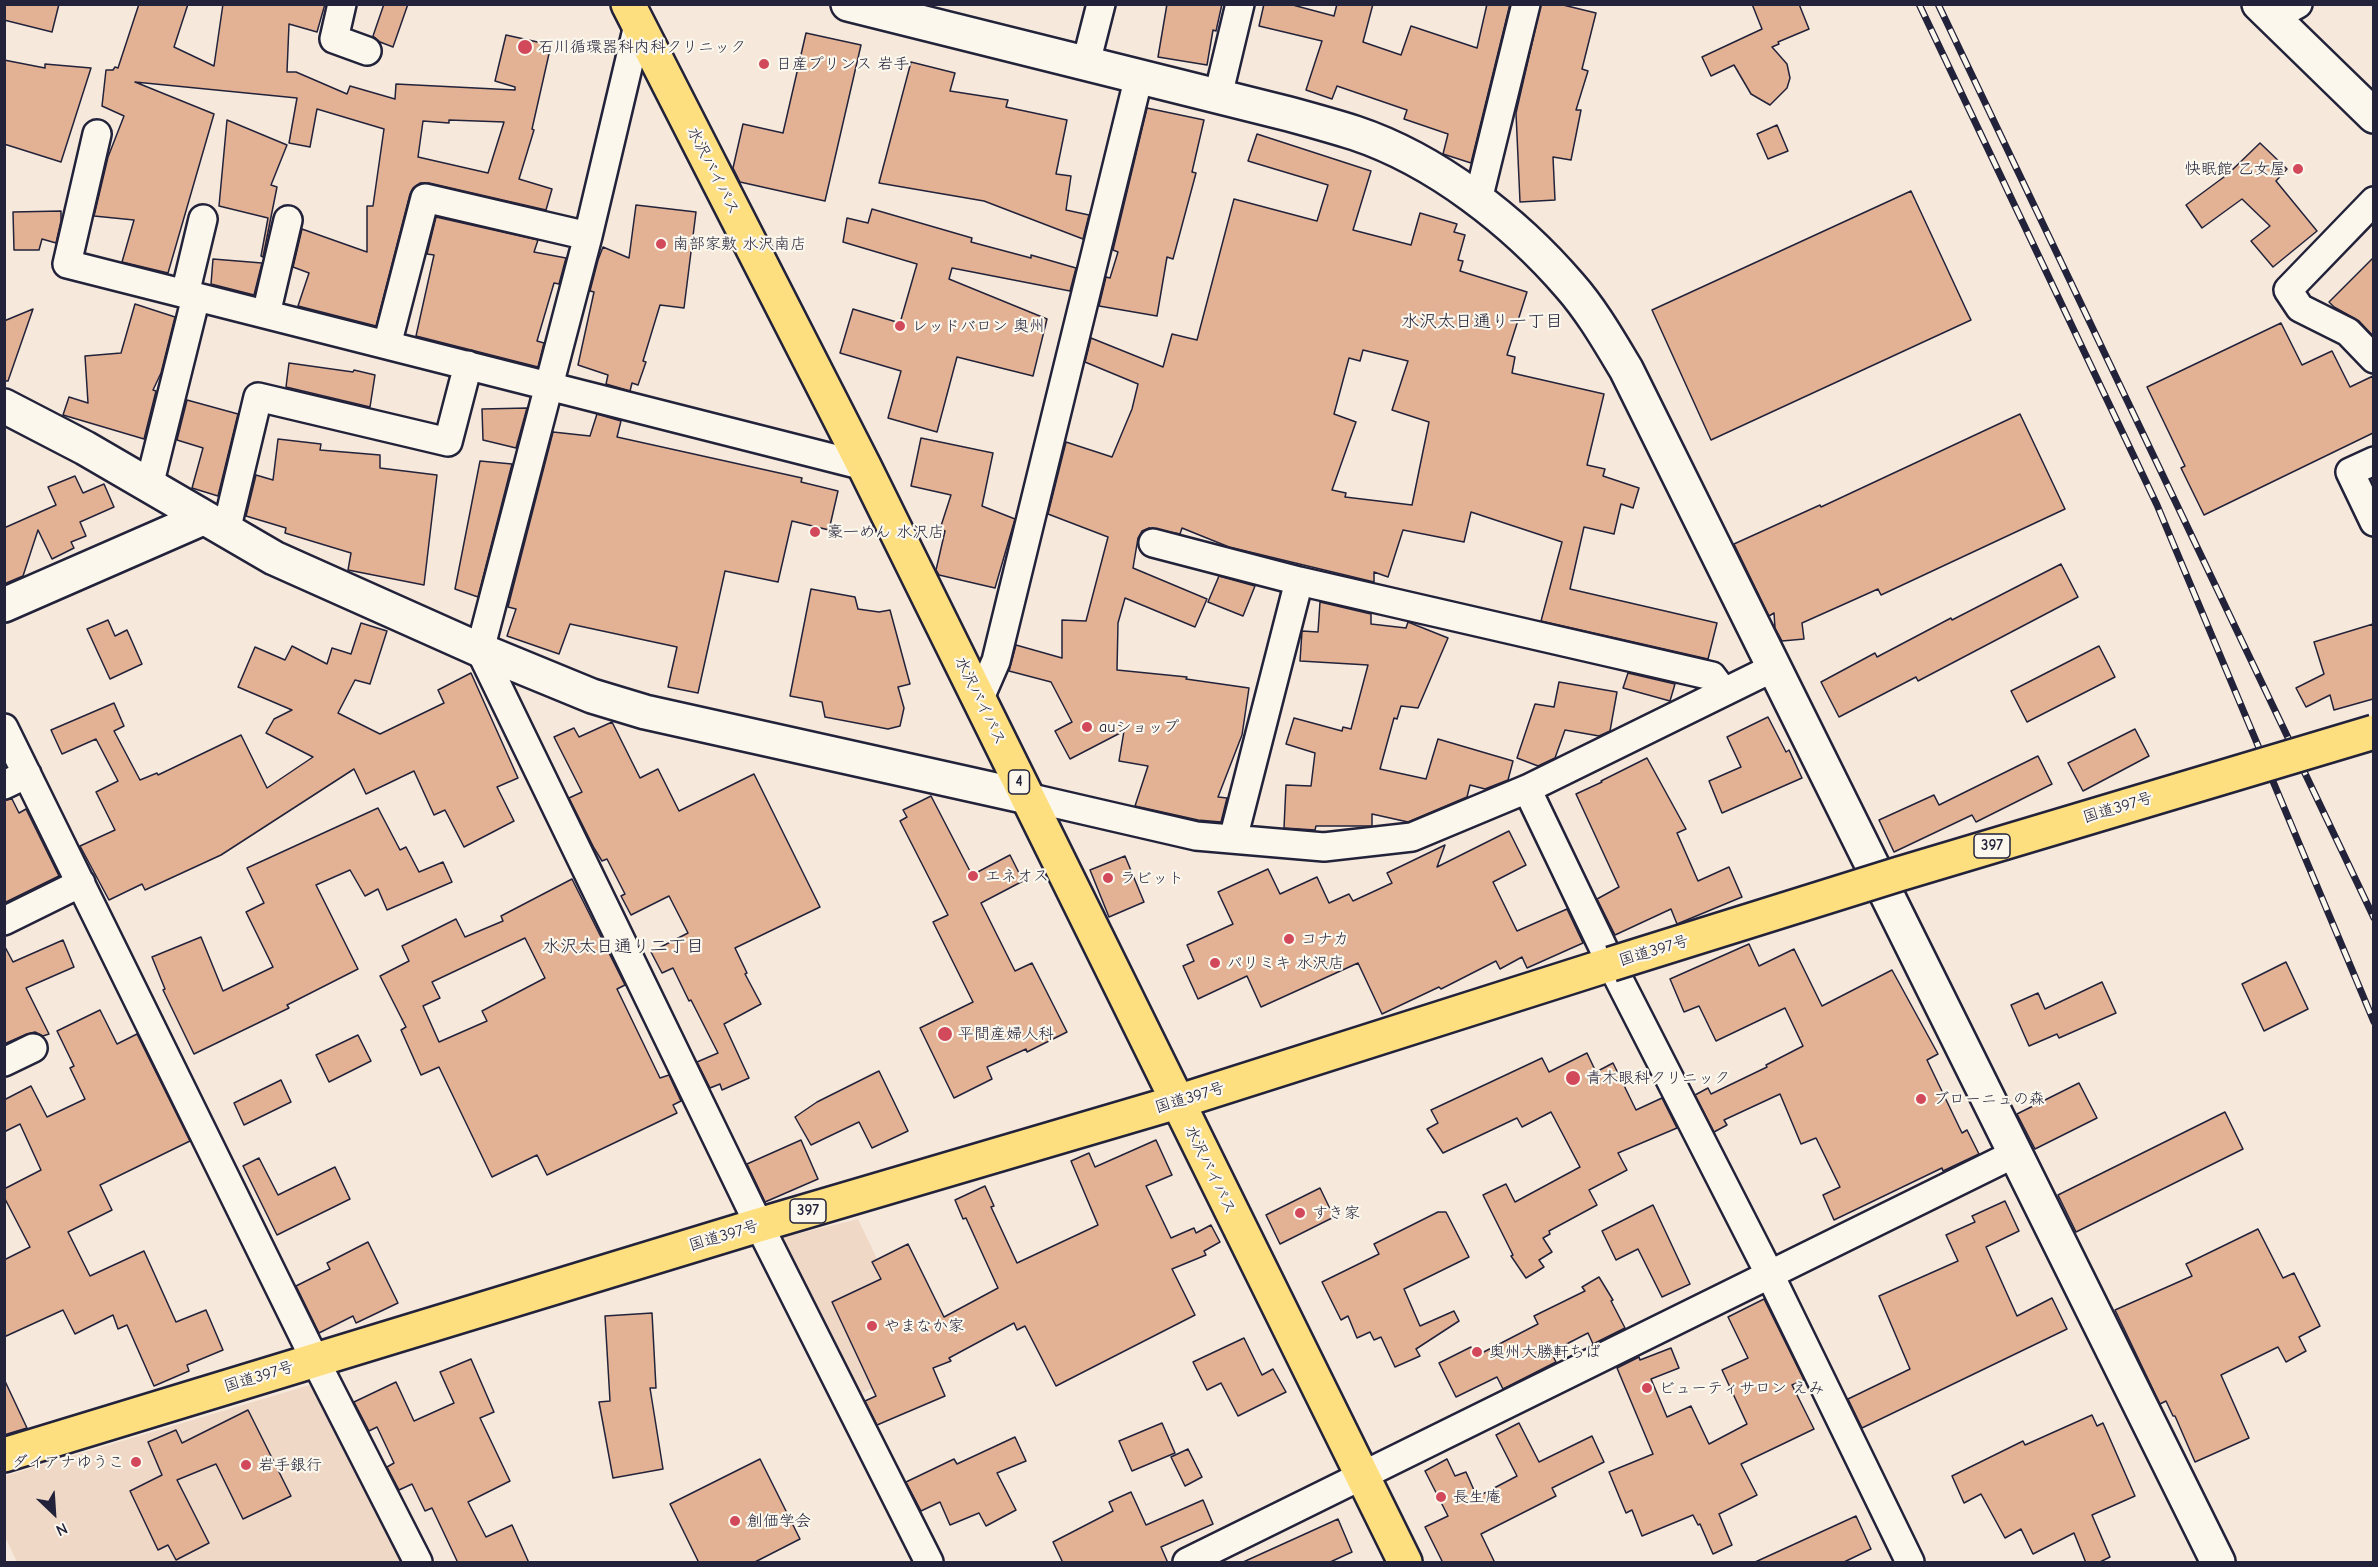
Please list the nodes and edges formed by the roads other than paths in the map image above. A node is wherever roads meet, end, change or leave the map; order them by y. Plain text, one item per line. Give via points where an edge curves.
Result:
1 (342, 4) edge
2 (848, 4) edge
3 (1101, 4) edge
4 (1240, 4) edge
5 (1526, 4) edge
6 (2276, 9) edge
7 (633, 15) edge
8 (368, 51) dead end
9 (1086, 63) junction
10 (1139, 76) junction
11 (1218, 96) junction
12 (2373, 116) edge
13 (97, 134) dead end
14 (1478, 200) junction
15 (2373, 201) edge
16 (203, 219) dead end
17 (288, 220) dead end
18 (588, 236) junction
19 (190, 295) junction
20 (266, 314) junction
21 (387, 345) junction
22 (2373, 359) edge
23 (468, 365) junction
24 (550, 386) junction
25 (4, 406) edge
26 (2373, 461) edge
27 (864, 466) junction
28 (149, 486) junction
29 (2373, 522) edge
30 (214, 525) junction
31 (1153, 543) dead end
32 (1299, 581) junction
33 (4, 605) edge
34 (480, 650) junction
35 (1773, 668) junction
36 (1724, 692) junction
37 (979, 700) junction
38 (4, 728) edge
39 (2373, 732) edge
40 (16, 780) edge
41 (1527, 789) junction
42 (1027, 797) junction
43 (1233, 839) junction
44 (81, 883) junction
45 (4, 921) edge
46 (1611, 964) junction
47 (33, 1048) dead end
48 (4, 1062) edge
49 (1177, 1102) junction
50 (2014, 1154) junction
51 (759, 1226) junction
52 (1770, 1275) junction
53 (315, 1360) junction
54 (4, 1455) edge
55 (1362, 1475) junction
56 (418, 1563) edge
57 (929, 1563) edge
58 (1187, 1563) edge
59 (1405, 1563) edge
60 (1910, 1563) edge
61 (2218, 1563) edge

1 - 8 street via 334,39
2 - 9 street
3 - 9 street
4 - 11 street
5 - 14 street
6 - 12 street
7 - 18 street
7 - 27 highway, 水沢バイパス / 4
9 - 10 street
10 - 11 street
10 - 37 street via 996,661
11 - 14 street via 1357,134 1421,163
13 - 19 street via 67,264
14 - 35 street via 1570,286 1600,326 1626,369
15 - 22 street via 2288,290 2300,308 2348,332
16 - 19 street
17 - 20 street
18 - 21 street via 425,198
18 - 24 street
19 - 20 street
19 - 28 street
20 - 21 street
21 - 23 street
23 - 24 street
23 - 30 street via 448,442 258,397
24 - 27 street
24 - 34 street
25 - 28 street
26 - 29 street via 2350,472
27 - 37 highway, 水沢バイパス / 4
28 - 30 street
30 - 33 street
30 - 34 street via 274,558
31 - 32 street
32 - 36 street via 1712,676
32 - 43 street
34 - 42 street via 591,696 645,712
34 - 51 street
35 - 36 street
35 - 50 street
36 - 41 street
37 - 42 highway, 水沢バイパス / 4
38 - 40 street
39 - 46 highway, 国道397号 / 397, bridge
40 - 44 street
41 - 43 street via 1413,837 1324,847
41 - 46 street
42 - 43 street via 1196,836
42 - 49 highway, 水沢バイパス / 4
44 - 45 street
44 - 53 street
46 - 49 highway, 国道397号 / 397
46 - 52 street
47 - 48 street
49 - 51 highway, 国道397号 / 397
49 - 55 highway, 水沢バイパス / 4
50 - 52 street
50 - 61 street
51 - 53 highway, 国道397号 / 397
51 - 57 street
52 - 55 street
52 - 60 street
53 - 54 highway, 国道397号 / 397
53 - 56 street
55 - 58 street
55 - 59 highway, 水沢バイパス / 4

